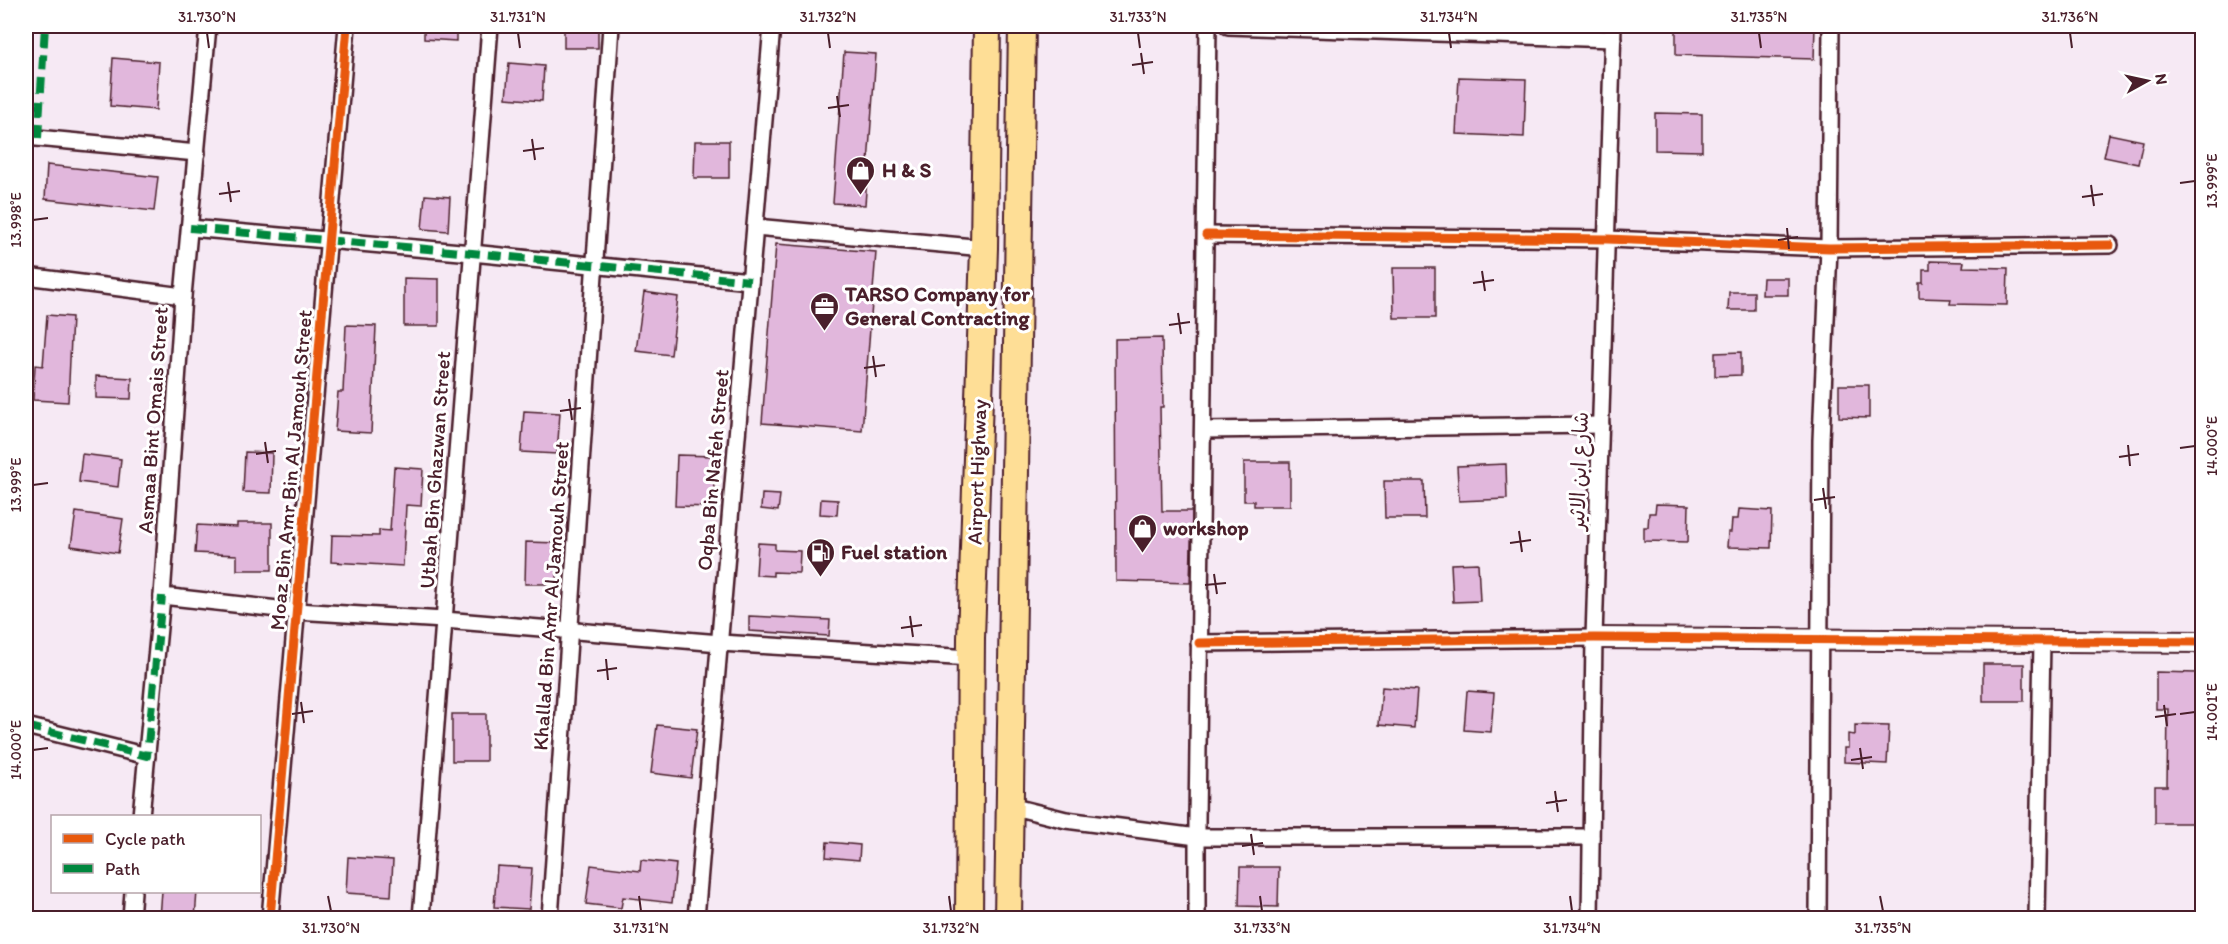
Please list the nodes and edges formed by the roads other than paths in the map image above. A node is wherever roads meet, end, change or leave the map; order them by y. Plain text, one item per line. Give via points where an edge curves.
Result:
1 (208, 26) edge
2 (347, 26) edge
3 (490, 26) edge
4 (611, 26) edge
5 (772, 26) edge
6 (987, 26) edge
7 (1022, 26) edge
8 (1208, 26) edge
9 (1228, 26) edge
10 (1831, 26) edge
11 (1613, 32) edge
12 (26, 137) edge
13 (197, 153) junction
14 (755, 227) junction
15 (190, 228) junction
16 (1206, 235) junction
17 (1607, 238) junction
18 (329, 241) junction
19 (2110, 245) dead end
20 (984, 248) junction
21 (1829, 248) junction
22 (472, 253) junction
23 (594, 266) junction
24 (26, 276) edge
25 (750, 281) junction
26 (183, 296) junction
27 (1601, 425) junction
28 (1203, 430) junction
29 (162, 596) junction
30 (296, 611) junction
31 (444, 620) junction
32 (570, 632) junction
33 (1594, 638) junction
34 (1820, 638) junction
35 (2042, 640) junction
36 (2202, 642) edge
37 (720, 643) junction
38 (1199, 643) junction
39 (971, 658) junction
40 (26, 726) edge
41 (147, 756) junction
42 (1010, 806) junction
43 (141, 815) edge
44 (1197, 837) junction
45 (1591, 837) junction
46 (134, 893) edge
47 (131, 918) edge
48 (270, 918) edge
49 (421, 918) edge
50 (550, 918) edge
51 (696, 918) edge
52 (969, 918) edge
53 (1008, 918) edge
54 (1197, 918) edge
55 (1590, 918) edge
56 (1818, 918) edge
57 (2037, 918) edge

1 - 13 street, Asmaa Bint Omais Street
2 - 18 street, Moaz Bin Amr Bin Al Jamouh Street
3 - 22 street, Utbah Bin Ghazwan Street
4 - 23 street, Khallad Bin Amr Al Jamouh Street
5 - 14 street, Oqba Bin Nafeh Street
6 - 20 highway, Airport Highway
7 - 42 highway, Airport Highway
8 - 16 street
9 - 11 street
10 - 21 street
11 - 17 street, شارع ابن الاثير
12 - 13 street
13 - 15 street, Asmaa Bint Omais Street
14 - 20 street
14 - 25 street, Oqba Bin Nafeh Street
15 - 18 street
15 - 26 street, Asmaa Bint Omais Street
16 - 17 street
16 - 28 street
17 - 21 street
17 - 27 street, شارع ابن الاثير
18 - 22 street
18 - 30 street, Moaz Bin Amr Bin Al Jamouh Street
19 - 21 street
20 - 39 highway, Airport Highway
21 - 34 street via 1821,440
22 - 23 street
22 - 31 street, Utbah Bin Ghazwan Street
23 - 25 street
23 - 32 street, Khallad Bin Amr Al Jamouh Street
24 - 26 street
25 - 37 street, Oqba Bin Nafeh Street
26 - 29 street, Asmaa Bint Omais Street
27 - 28 street
27 - 33 street, شارع ابن الاثير
28 - 38 street
29 - 30 street
29 - 41 street, Asmaa Bint Omais Street
30 - 31 street
30 - 48 street, Moaz Bin Amr Bin Al Jamouh Street
31 - 32 street
31 - 49 street, Utbah Bin Ghazwan Street
32 - 37 street
32 - 50 street, Khallad Bin Amr Al Jamouh Street
33 - 34 street
33 - 38 street
33 - 45 street, شارع ابن الاثير
34 - 35 street
34 - 56 street
35 - 36 street
35 - 57 street
37 - 39 street
37 - 51 street, Oqba Bin Nafeh Street
38 - 44 street
39 - 52 highway, Airport Highway
40 - 41 street
41 - 43 street, Asmaa Bint Omais Street
42 - 44 street via 1066,820
42 - 53 highway, Airport Highway
44 - 45 street
44 - 54 street
45 - 55 street, شارع ابن الاثير
46 - 47 street

